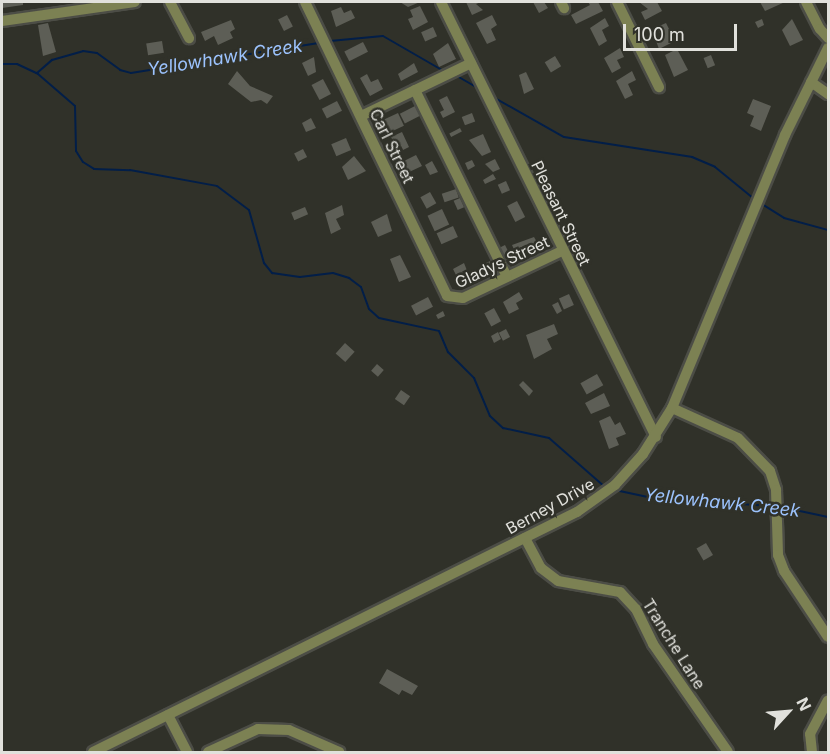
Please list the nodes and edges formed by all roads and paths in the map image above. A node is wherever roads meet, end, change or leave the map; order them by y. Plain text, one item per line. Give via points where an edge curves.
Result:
1 (135, 2) edge
2 (170, 2) edge
3 (305, 2) edge
4 (441, 2) edge
5 (617, 2) edge
6 (806, 2) edge
7 (2, 21) edge
8 (189, 38) dead end
9 (828, 38) edge
10 (828, 48) edge
11 (471, 63) junction
12 (811, 82) junction
13 (659, 87) dead end
14 (416, 90) junction
15 (828, 94) edge
16 (361, 116) junction
17 (562, 251) junction
18 (507, 277) junction
19 (455, 300) joint
20 (672, 408) junction
21 (656, 437) junction
22 (525, 538) junction
23 (828, 637) edge
24 (828, 700) edge
25 (168, 715) junction
26 (93, 753) edge
27 (187, 753) edge
28 (208, 753) edge
29 (339, 753) edge
30 (728, 753) edge
31 (812, 753) edge

1 - 7 street
2 - 8 street
3 - 16 street, Carl Street
4 - 11 street, Pleasant Street
5 - 13 street
6 - 9 street
10 - 12 street, Berney Drive
11 - 14 street
11 - 17 street, Pleasant Street
12 - 15 street
12 - 20 street, Berney Drive
14 - 16 street
14 - 18 street
16 - 19 street, Carl Street via 447,296
17 - 18 street, Gladys Street
17 - 21 street, Pleasant Street
18 - 19 street, Gladys Street
20 - 21 street, Berney Drive
20 - 23 street via 738,438 770,471 776,496 778,555 784,571
21 - 22 street, Berney Drive via 608,490
22 - 25 street, Berney Drive
22 - 30 street, Tranche Lane via 541,568 558,581 620,592 636,609 652,644
24 - 31 street via 810,734
25 - 26 street, Berney Drive
25 - 27 street
28 - 29 street via 258,729 289,730

